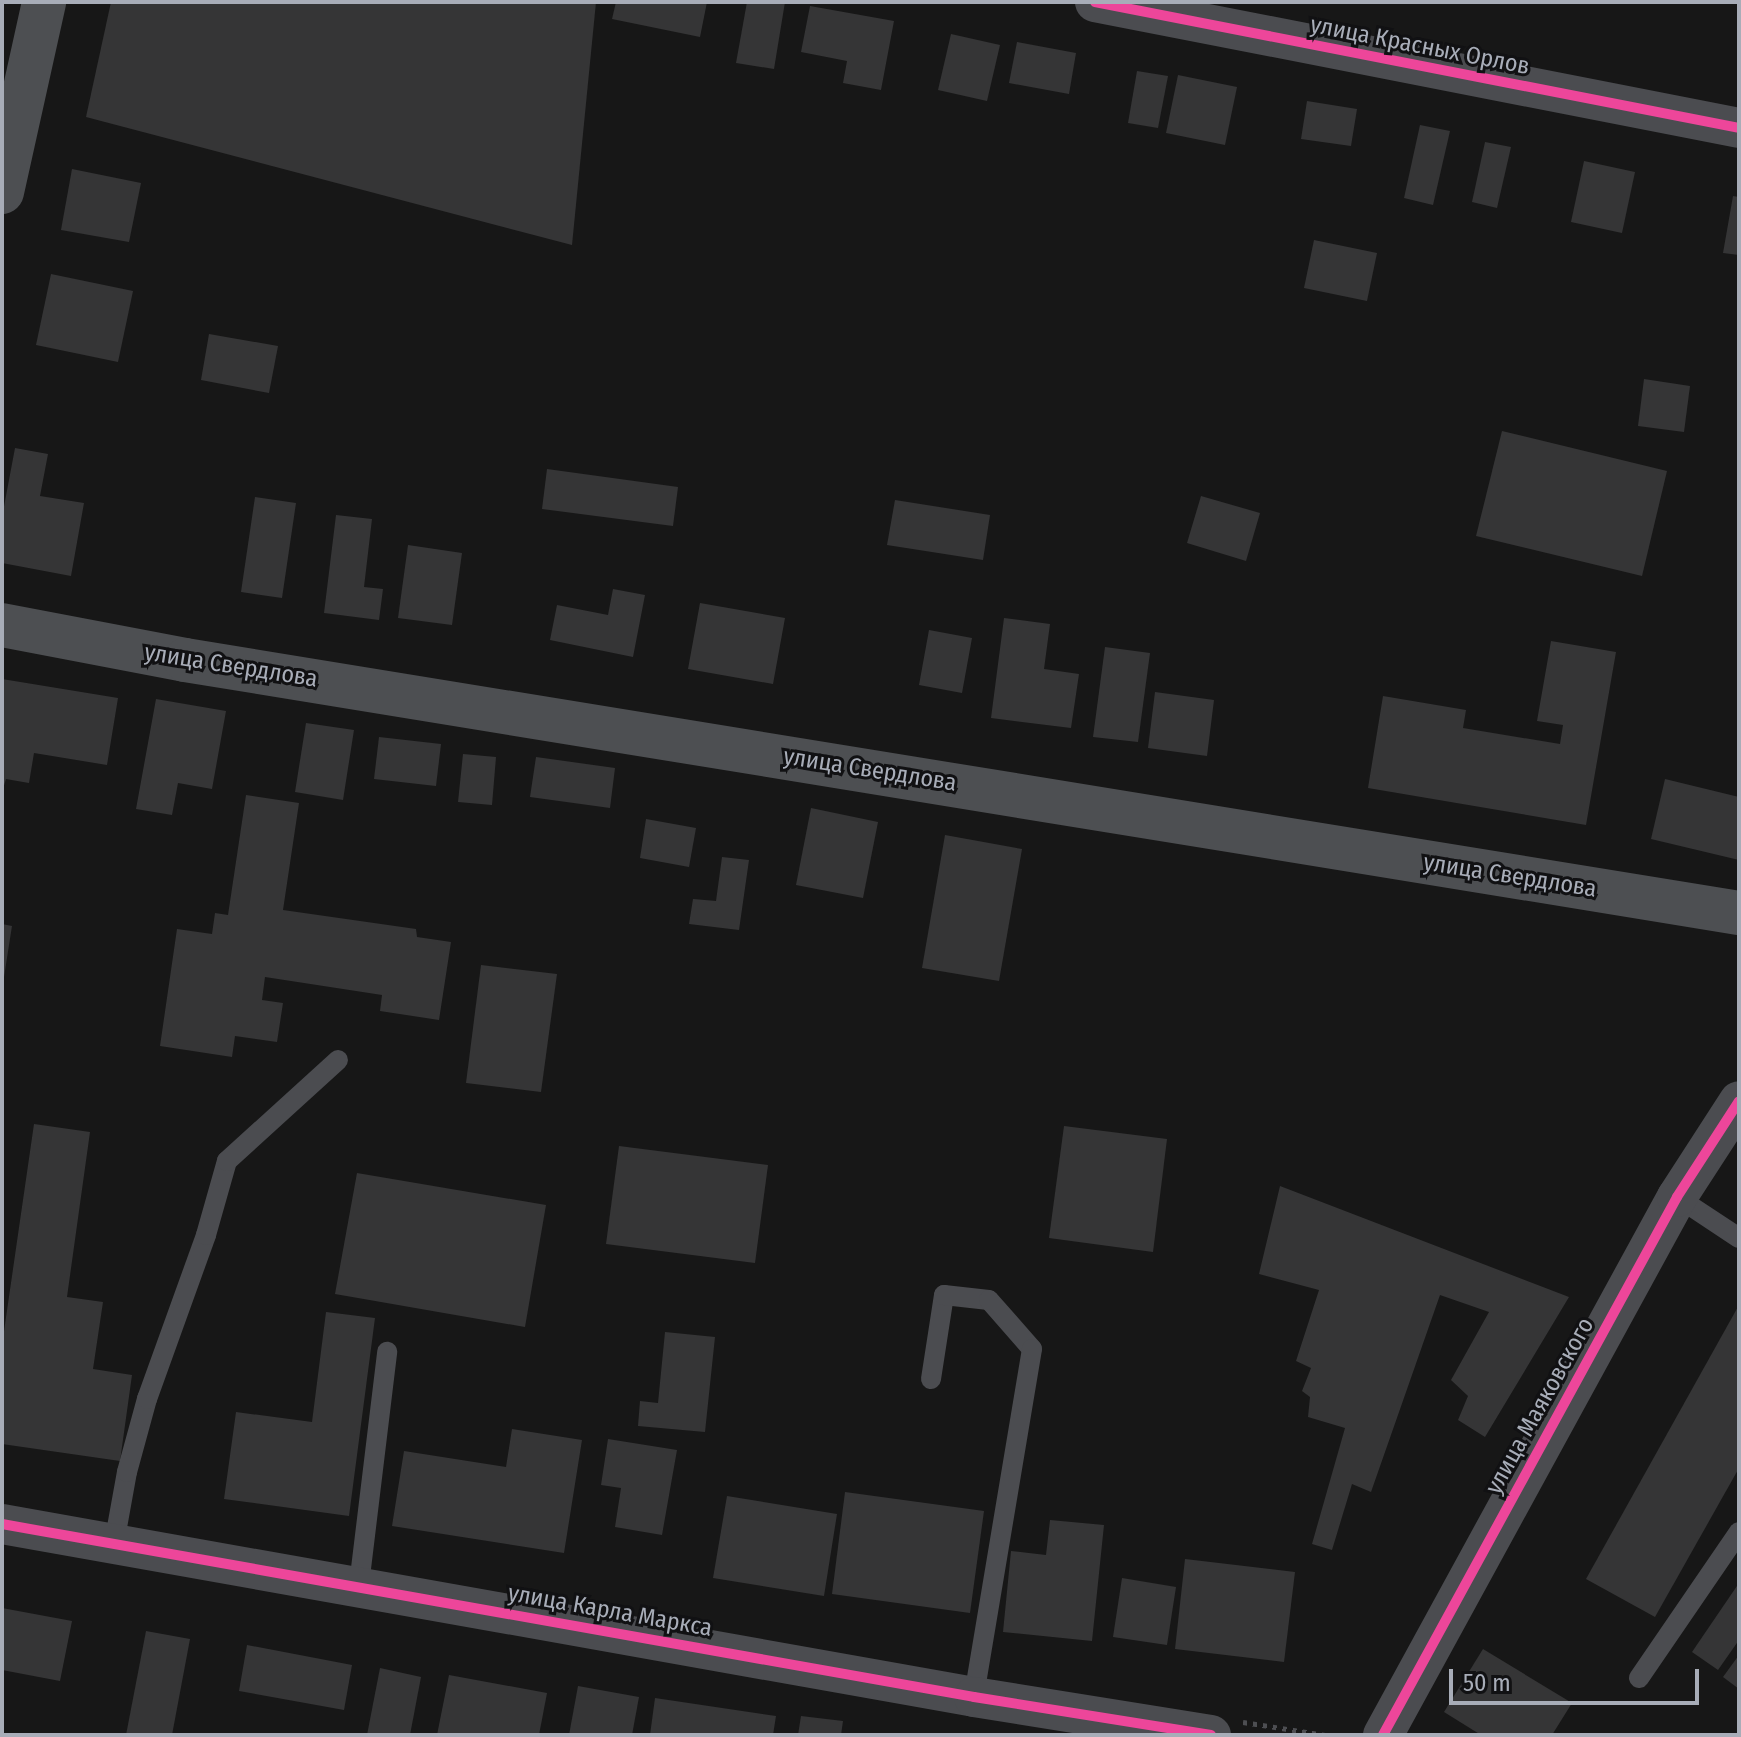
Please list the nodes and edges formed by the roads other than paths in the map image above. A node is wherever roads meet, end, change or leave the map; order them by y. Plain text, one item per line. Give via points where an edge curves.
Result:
1 (44, 2) edge
2 (1095, 2) edge
3 (1739, 128) edge
4 (2, 192) edge
5 (2, 625) edge
6 (1739, 913) edge
7 (338, 1060) dead end
8 (1739, 1101) edge
9 (1677, 1197) junction
10 (1739, 1238) edge
11 (387, 1352) dead end
12 (931, 1379) dead end
13 (2, 1524) edge
14 (1739, 1532) edge
15 (114, 1544) junction
16 (359, 1585) junction
17 (1639, 1678) dead end
18 (974, 1697) junction
19 (1211, 1735) edge
20 (1383, 1735) edge

1 - 4 main road
2 - 3 street, улица Красных Орлов
5 - 6 main road, улица Свердлова via 185,660
7 - 15 lane via 227,1161 147,1399
8 - 9 street, улица Маяковского
9 - 10 lane
9 - 20 street, улица Маяковского
11 - 16 lane
12 - 18 lane via 944,1295 989,1300 1032,1349
13 - 15 street, улица Карла Маркса
14 - 17 lane
15 - 16 street, улица Карла Маркса
16 - 18 street, улица Карла Маркса
18 - 19 street, улица Карла Маркса

